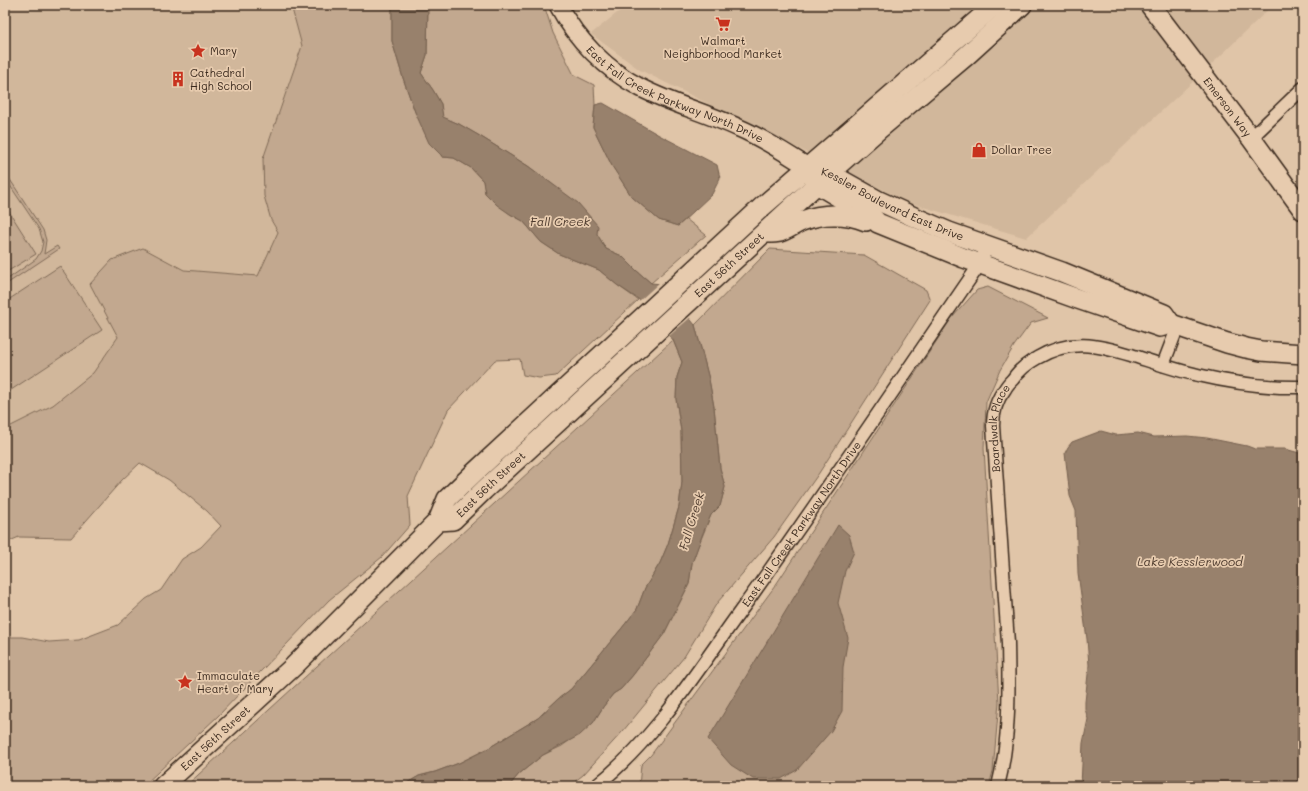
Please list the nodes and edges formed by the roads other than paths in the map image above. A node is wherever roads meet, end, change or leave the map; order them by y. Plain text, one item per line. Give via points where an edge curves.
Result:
1 (558, 5) edge
2 (995, 5) edge
3 (1022, 5) edge
4 (1150, 5) edge
5 (1303, 88) edge
6 (1251, 138) junction
7 (808, 167) junction
8 (823, 179) junction
9 (1303, 210) edge
10 (878, 223) junction
11 (764, 233) junction
12 (987, 246) junction
13 (980, 264) junction
14 (1174, 325) junction
15 (1303, 354) edge
16 (1163, 365) junction
17 (1303, 387) edge
18 (438, 521) junction
19 (163, 786) edge
20 (596, 786) edge
21 (998, 786) edge

1 - 7 main road, East Fall Creek Parkway North Drive via 590,49 630,82 748,132
2 - 7 main road, East 56th Street
3 - 8 main road, East 56th Street
4 - 6 main road, Emerson Way
5 - 6 street
6 - 9 main road, Emerson Way
7 - 8 main road, Kessler Boulevard East Drive
7 - 18 main road, East 56th Street via 573,381 447,500
8 - 10 main road, Kessler Boulevard East Drive
8 - 11 main road, East 56th Street
8 - 12 main road, Kessler Boulevard East Drive via 862,192 900,211
10 - 11 main road via 849,216 828,215 805,220 780,232
10 - 13 main road, Kessler Boulevard East Drive
11 - 18 main road, East 56th Street via 453,520
12 - 13 street, East Fall Creek Parkway North Drive
12 - 14 main road, Kessler Boulevard East Drive via 1062,272 1164,314
13 - 14 main road, Kessler Boulevard East Drive via 1160,327
13 - 20 street, East Fall Creek Parkway North Drive via 793,539 666,714 631,755
14 - 15 main road, Kessler Boulevard East Drive via 1246,348
14 - 16 street
16 - 17 street, Boardwalk Place via 1235,383
16 - 21 street, Boardwalk Place via 1096,346 1063,347 1024,366 1017,372 998,401 993,415 993,426 1008,643 1009,706 1006,744
18 - 19 main road, East 56th Street via 293,667

